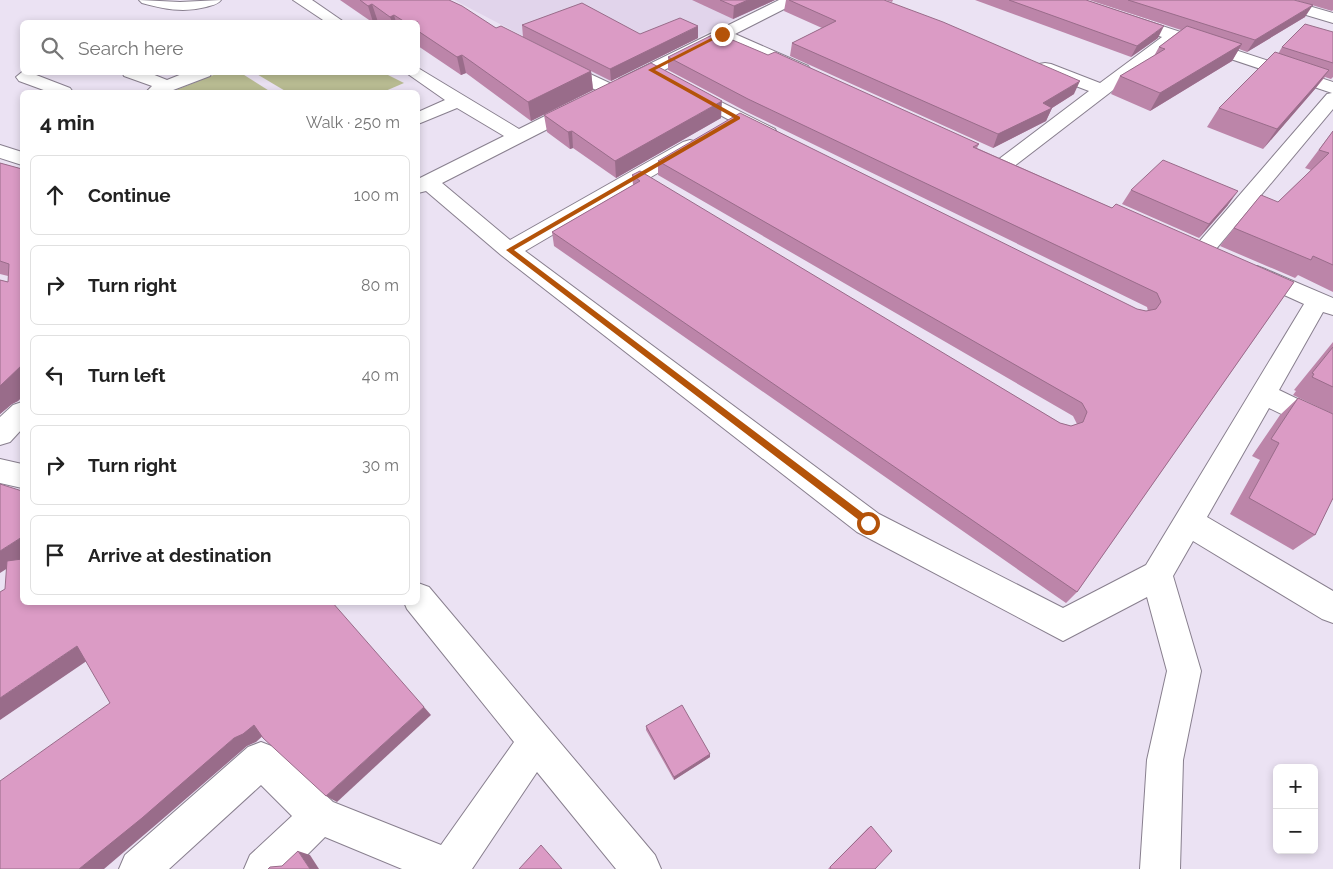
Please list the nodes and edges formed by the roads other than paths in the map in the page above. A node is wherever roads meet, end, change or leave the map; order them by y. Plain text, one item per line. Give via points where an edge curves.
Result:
1 (146, 0) edge
2 (213, 0) edge
3 (301, 0) edge
4 (791, 0) edge
5 (1068, 0) edge
6 (1271, 0) edge
7 (1330, 14) edge
8 (332, 20) edge
9 (722, 34) junction
10 (1175, 35) junction
11 (548, 59) edge
12 (1030, 62) edge
13 (651, 70) junction
14 (135, 75) edge
15 (196, 75) edge
16 (418, 75) edge
17 (26, 77) dead end
18 (820, 78) edge
19 (1333, 88) edge
20 (161, 89) edge
21 (59, 90) edge
22 (610, 90) junction
23 (1102, 90) junction
24 (1333, 98) edge
25 (458, 101) junction
26 (420, 118) edge
27 (722, 128) junction
28 (518, 136) junction
29 (783, 140) edge
30 (0, 151) edge
31 (20, 158) edge
32 (1006, 163) edge
33 (640, 175) junction
34 (423, 184) edge
35 (665, 190) edge
36 (509, 250) junction
37 (1325, 304) edge
38 (1264, 394) junction
39 (20, 414) edge
40 (1333, 428) edge
41 (0, 434) edge
42 (0, 472) edge
43 (20, 476) edge
44 (1188, 522) junction
45 (1157, 575) junction
46 (420, 600) edge
47 (1333, 608) edge
48 (536, 742) junction
49 (320, 816) junction
50 (139, 869) edge
51 (264, 869) edge
52 (448, 869) edge
53 (641, 869) edge
54 (1160, 869) edge

1 - 2 street via 171,8 183,8
3 - 8 street
4 - 9 street
5 - 10 street
6 - 7 street
9 - 13 street
9 - 18 street
10 - 19 street
10 - 23 street
11 - 22 street
12 - 23 street
13 - 22 street
13 - 27 street
14 - 20 street
15 - 20 street
16 - 25 street
17 - 21 street
22 - 28 street
23 - 32 street
24 - 37 street via 1212,254
25 - 26 street
25 - 28 street
27 - 29 street
27 - 33 street
28 - 34 street
30 - 31 street
33 - 35 street
33 - 36 street
34 - 36 street
36 - 45 street via 868,523 1064,625
37 - 38 street
38 - 40 street
38 - 44 street
39 - 41 street
42 - 43 street
44 - 45 street
44 - 47 street
45 - 54 street via 1184,670 1165,760
46 - 48 street
48 - 52 street
48 - 53 street
49 - 50 street via 261,760
49 - 51 street
49 - 52 street

